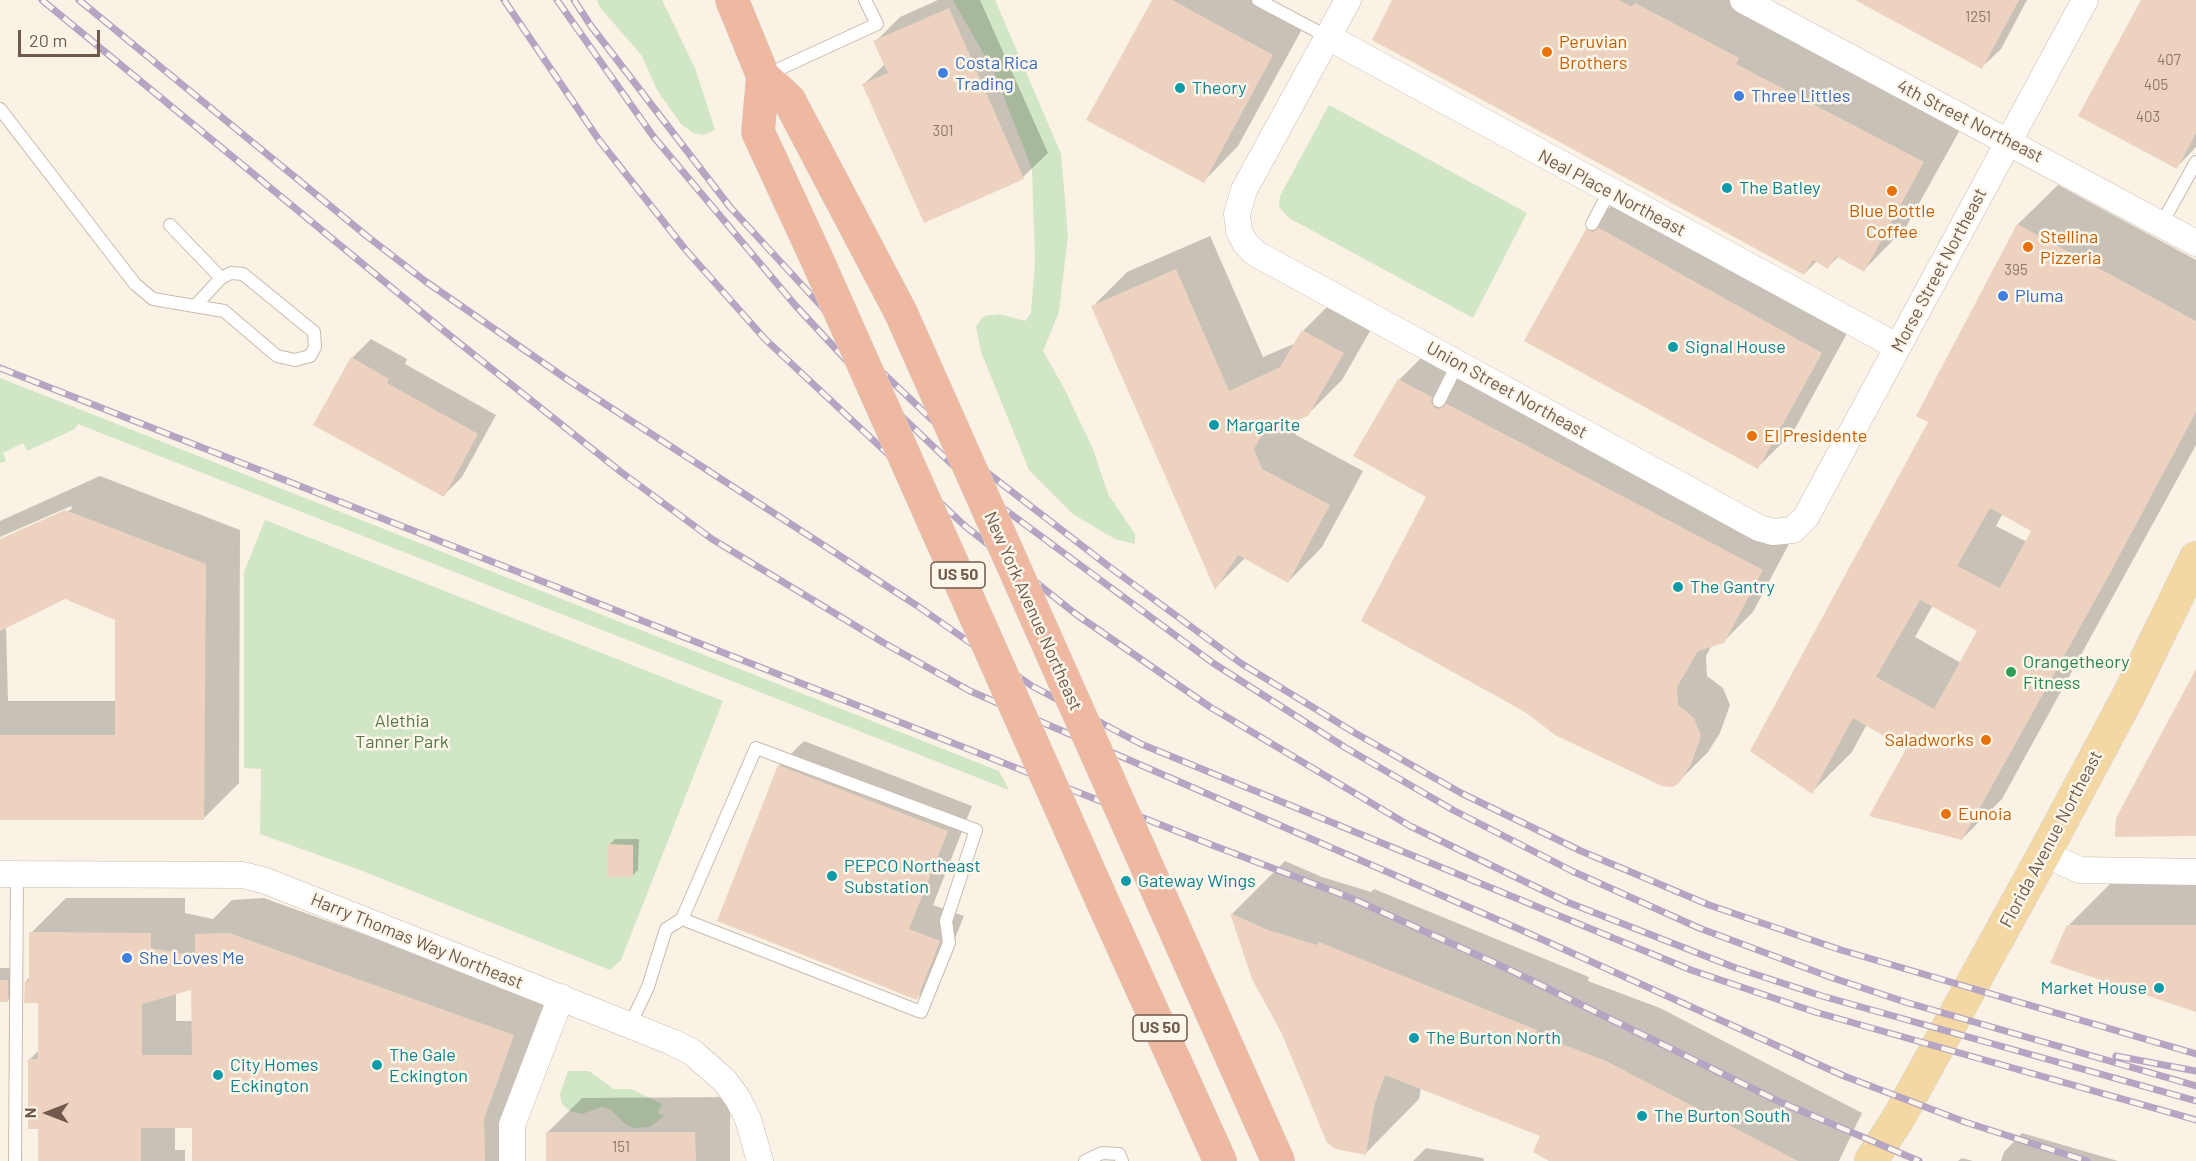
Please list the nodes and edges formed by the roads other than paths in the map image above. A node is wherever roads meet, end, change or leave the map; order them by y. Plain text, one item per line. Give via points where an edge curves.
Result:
1 (732, 0) edge
2 (865, 0) edge
3 (1258, 0) edge
4 (1348, 0) edge
5 (1743, 0) edge
6 (2085, 0) edge
7 (1328, 38) junction
8 (763, 76) junction
9 (0, 109) edge
10 (2009, 142) junction
11 (2196, 162) edge
12 (1610, 192) junction
13 (1592, 224) dead end
14 (2162, 224) junction
15 (170, 225) dead end
16 (2196, 243) edge
17 (220, 278) junction
18 (196, 305) junction
19 (1898, 347) junction
20 (1458, 363) junction
21 (1439, 401) dead end
22 (1786, 531) joint
23 (2196, 558) edge
24 (2044, 854) junction
25 (2196, 872) edge
26 (9, 874) edge
27 (682, 919) junction
28 (561, 998) junction
29 (630, 1025) junction
30 (1899, 1117) junction
31 (15, 1161) edge
32 (513, 1161) edge
33 (760, 1161) edge
34 (1084, 1161) edge
35 (1122, 1161) edge
36 (1220, 1161) edge
37 (1278, 1161) edge
38 (1871, 1161) edge
39 (1879, 1161) edge

1 - 8 highway, New York Avenue Northeast / US 50
2 - 8 lane via 877,24
3 - 7 lane, Neal Place Northeast
4 - 7 street
5 - 10 street, 4th Street Northeast
6 - 10 street, Morse Street Northeast
7 - 12 street, Neal Place Northeast
7 - 20 street, Union Street Northeast via 1246,184 1237,214 1239,231 1255,253
8 - 36 highway, New York Avenue Northeast / US 50, bridge via 758,132
8 - 37 highway, New York Avenue Northeast / US 50, bridge via 789,100 901,313
9 - 18 lane via 135,284 153,300
10 - 14 street, 4th Street Northeast
10 - 19 street, Morse Street Northeast
11 - 14 lane
12 - 13 lane
12 - 19 street, Neal Place Northeast
14 - 16 street, 4th Street Northeast
15 - 17 lane
17 - 18 lane
17 - 18 lane via 231,273 243,274 314,332 315,347 310,357 277,357 224,311
19 - 22 street, Morse Street Northeast via 1806,517 1799,526
20 - 21 lane
20 - 22 street, Union Street Northeast via 1760,528
23 - 24 main road, Florida Avenue Northeast
24 - 25 street via 2080,870
24 - 30 main road, Florida Avenue Northeast
26 - 28 street, Harry Thomas Way Northeast via 243,875
26 - 31 lane
27 - 27 lane via 756,748 976,830 945,921 949,943 921,1012
27 - 29 lane via 666,929 648,987
28 - 29 street, Harry Thomas Way Northeast
28 - 32 street via 512,1125
29 - 33 street, Harry Thomas Way Northeast via 692,1052 725,1081 748,1119
30 - 38 main road, Florida Avenue Northeast
30 - 39 main road, Florida Avenue Northeast
34 - 35 lane via 1102,1153 1119,1154

